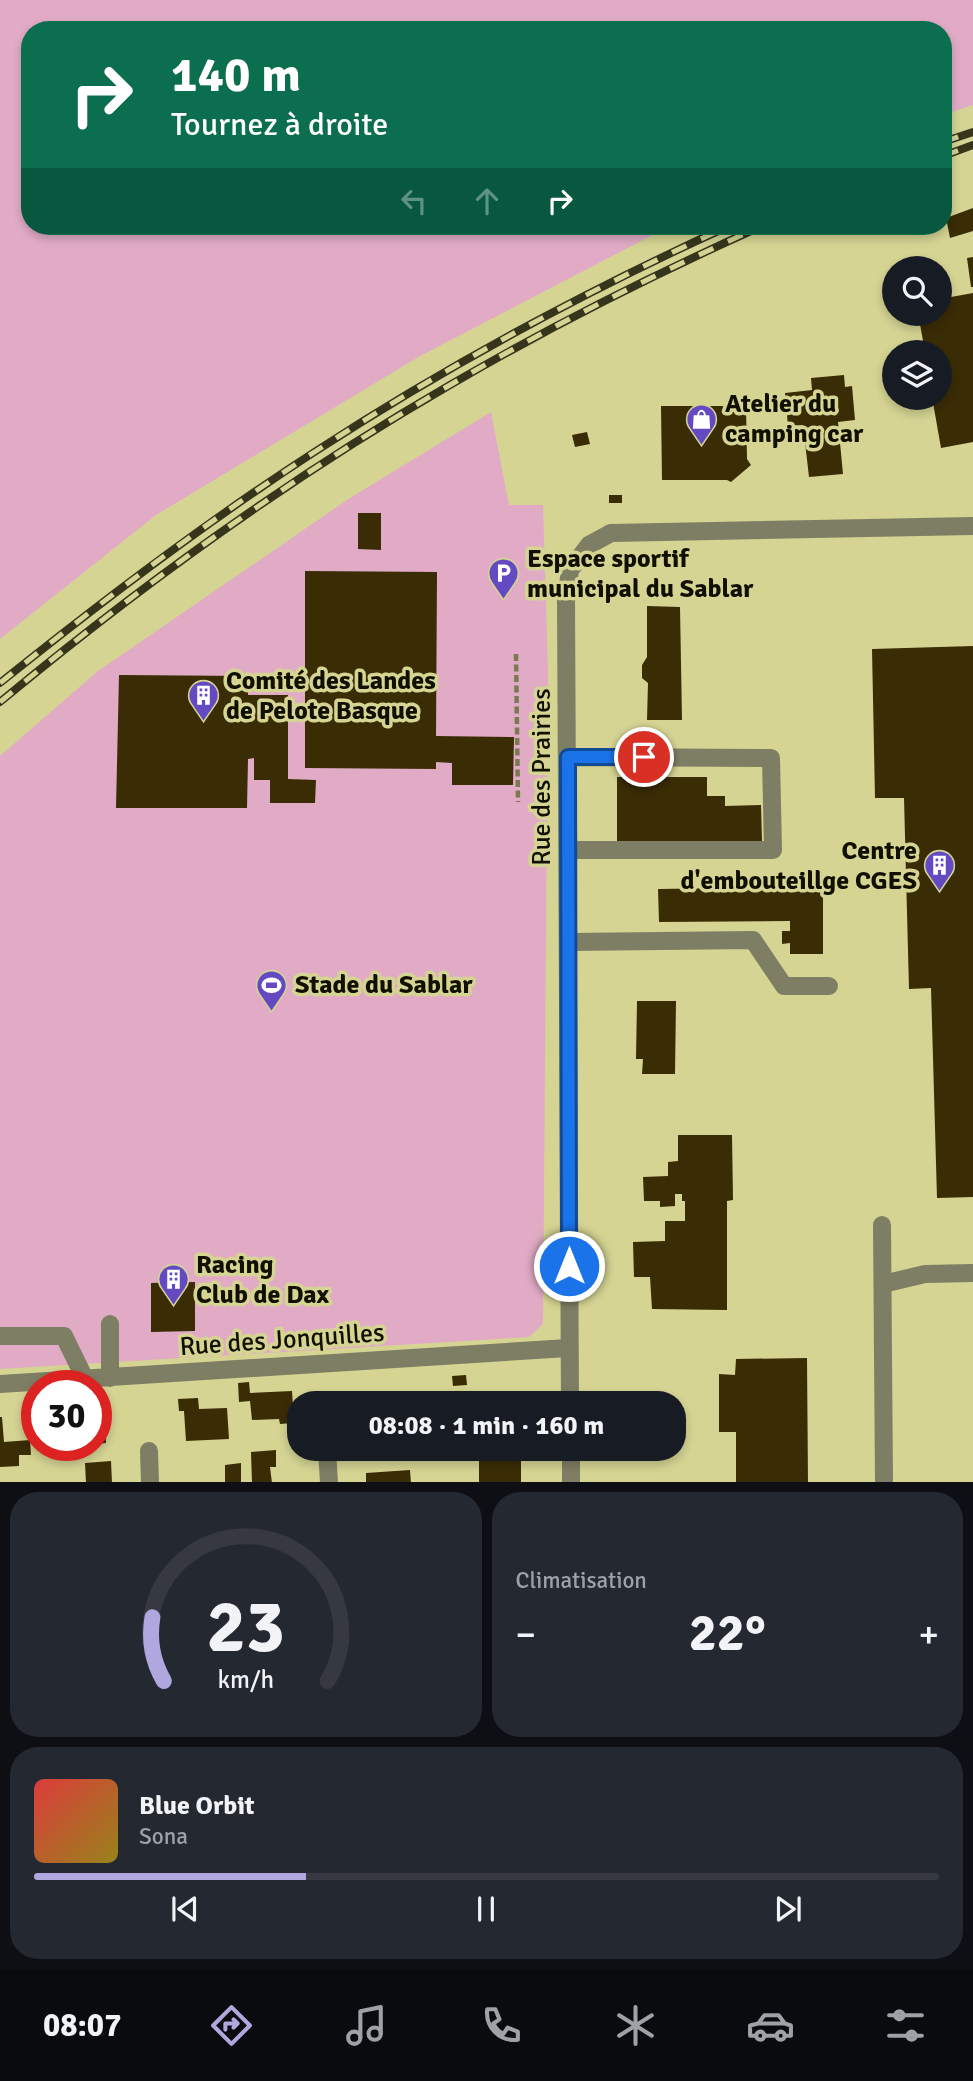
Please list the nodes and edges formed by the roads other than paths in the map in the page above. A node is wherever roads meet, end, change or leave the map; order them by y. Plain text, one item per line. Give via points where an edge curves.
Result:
1 (973, 526) edge
2 (568, 757) junction
3 (568, 850) junction
4 (569, 942) junction
5 (829, 986) dead end
6 (882, 1225) dead end
7 (973, 1273) edge
8 (883, 1284) junction
9 (110, 1324) dead end
10 (0, 1336) edge
11 (568, 1348) junction
12 (81, 1370) edge
13 (110, 1370) edge
14 (112, 1378) edge
15 (21, 1383) edge
16 (0, 1384) edge
17 (570, 1391) edge
18 (149, 1451) dead end
19 (328, 1461) edge
20 (571, 1461) edge
21 (150, 1482) edge
22 (329, 1482) edge
23 (571, 1482) edge
24 (884, 1482) edge

1 - 2 street, Rue des Prairies via 611,533 589,545 570,570 566,600
2 - 3 street, Rue des Prairies
2 - 3 street via 771,758 772,850
3 - 4 street, Rue des Prairies
4 - 5 street via 753,940 784,986
4 - 11 street, Rue des Prairies
6 - 8 street
7 - 8 street via 925,1275
8 - 24 street
9 - 13 street
10 - 12 street via 64,1336
11 - 14 street, Rue des Jonquilles
11 - 17 street, Rue des Prairies
15 - 16 street, Rue des Jonquilles
18 - 21 street
19 - 22 street
20 - 23 street

